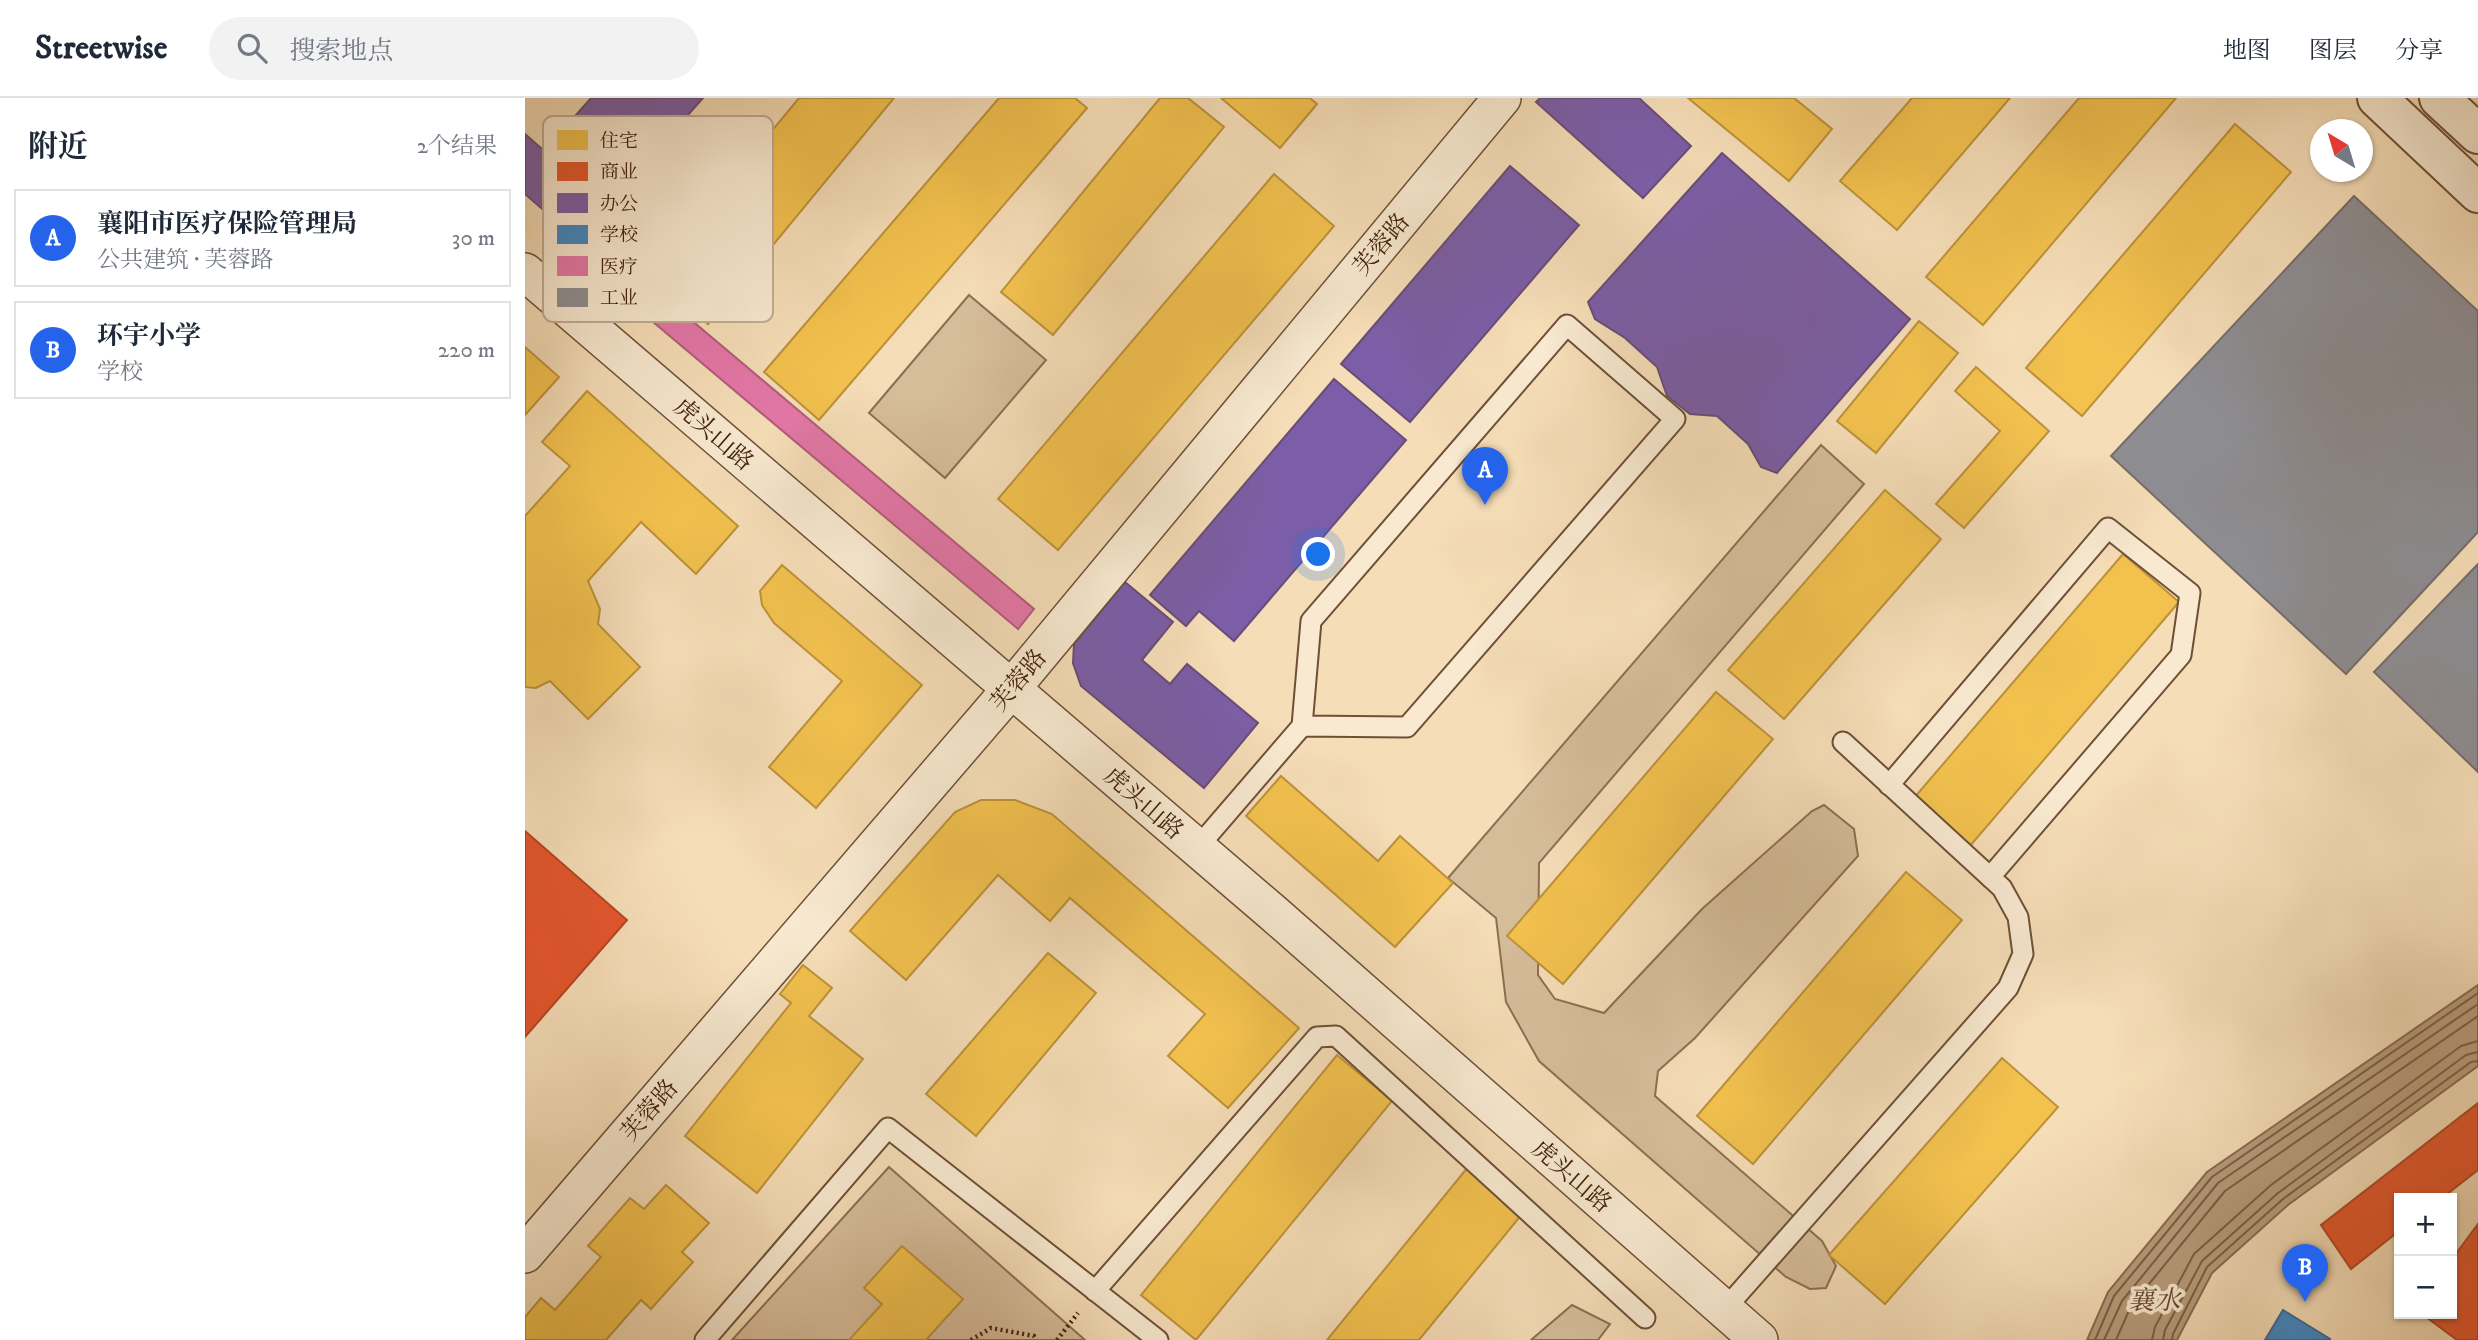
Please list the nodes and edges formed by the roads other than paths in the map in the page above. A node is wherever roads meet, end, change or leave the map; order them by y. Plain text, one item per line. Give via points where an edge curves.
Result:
1 (1502, 98) edge
2 (2377, 98) edge
3 (2439, 98) edge
4 (2478, 134) edge
5 (2478, 193) edge
6 (525, 272) edge
7 (543, 287) edge
8 (583, 322) edge
9 (1011, 689) junction
10 (1302, 726) junction
11 (1843, 743) dead end
12 (1889, 785) junction
13 (1197, 848) junction
14 (1990, 877) junction
15 (525, 1254) edge
16 (1095, 1291) junction
17 (1724, 1310) junction
18 (1645, 1318) dead end
19 (705, 1340) edge
20 (1158, 1340) edge
21 (1759, 1340) edge

1 - 9 street, 芙蓉路
2 - 5 street
3 - 4 street
6 - 7 street, 虎头山路
8 - 9 street, 虎头山路
9 - 13 street, 虎头山路
9 - 15 street, 芙蓉路
10 - 10 lane via 1407,727 1675,419 1567,325 1311,621
10 - 13 lane
11 - 12 lane
12 - 14 lane
12 - 14 lane via 2108,528 2190,593 2181,655
13 - 17 street, 虎头山路
14 - 17 lane via 2002,888 2018,918 2023,954 2008,988
16 - 18 lane via 1317,1037 1336,1036
16 - 19 lane via 888,1128
16 - 20 lane
17 - 21 street, 虎头山路

